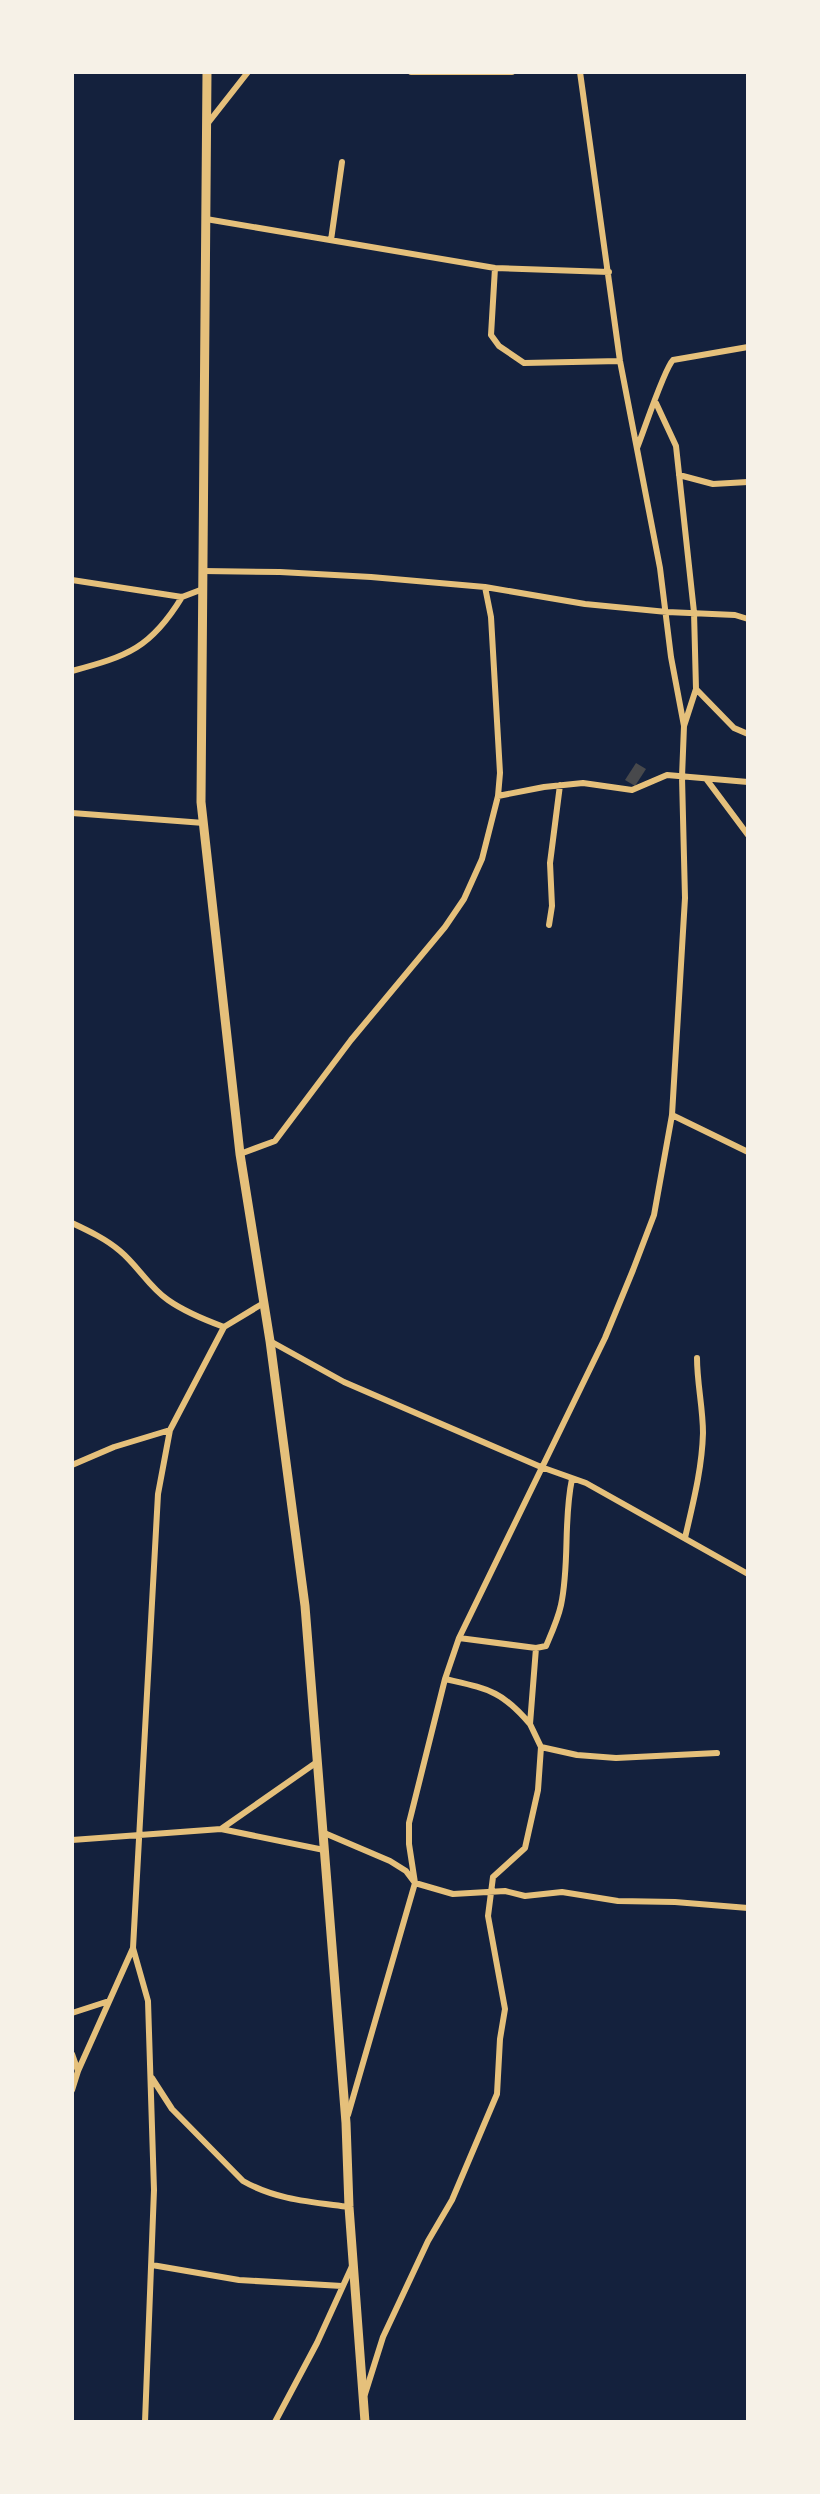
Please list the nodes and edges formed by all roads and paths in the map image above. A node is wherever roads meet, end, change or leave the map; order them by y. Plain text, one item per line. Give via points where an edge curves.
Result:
1 (207, 72) edge
2 (248, 72) edge
3 (411, 72) edge
4 (512, 72) edge
5 (580, 72) edge
6 (207, 124) junction
7 (342, 162) dead end
8 (206, 219) junction
9 (331, 240) junction
10 (495, 268) junction
11 (609, 272) junction
12 (748, 347) edge
13 (620, 361) junction
14 (656, 403) junction
15 (636, 449) junction
16 (679, 475) junction
17 (748, 482) edge
18 (202, 571) junction
19 (72, 580) edge
20 (485, 587) junction
21 (203, 589) junction
22 (182, 597) junction
23 (667, 612) junction
24 (694, 612) junction
25 (748, 619) edge
26 (72, 671) edge
27 (696, 689) junction
28 (684, 726) junction
29 (748, 734) edge
30 (682, 777) junction
31 (707, 780) junction
32 (748, 782) edge
33 (560, 785) junction
34 (498, 796) junction
35 (72, 813) edge
36 (204, 823) junction
37 (748, 835) edge
38 (549, 925) dead end
39 (672, 1115) junction
40 (748, 1152) edge
41 (240, 1154) junction
42 (72, 1223) edge
43 (262, 1304) junction
44 (224, 1327) junction
45 (270, 1341) junction
46 (697, 1358) dead end
47 (170, 1430) junction
48 (72, 1465) edge
49 (541, 1467) junction
50 (572, 1479) junction
51 (685, 1538) junction
52 (748, 1574) edge
53 (459, 1638) junction
54 (536, 1648) junction
55 (445, 1679) junction
56 (530, 1724) junction
57 (541, 1747) junction
58 (717, 1753) dead end
59 (317, 1762) junction
60 (221, 1829) junction
61 (322, 1832) junction
62 (139, 1837) junction
63 (72, 1840) edge
64 (324, 1850) junction
65 (415, 1883) junction
66 (490, 1891) junction
67 (748, 1908) edge
68 (133, 1948) junction
69 (109, 2001) junction
70 (72, 2013) edge
71 (72, 2054) edge
72 (78, 2071) junction
73 (151, 2077) junction
74 (72, 2090) edge
75 (346, 2123) junction
76 (349, 2207) junction
77 (353, 2264) junction
78 (152, 2265) junction
79 (342, 2286) junction
80 (363, 2400) junction
81 (145, 2422) edge
82 (275, 2422) edge
83 (365, 2422) edge

1 - 6 main road
2 - 6 street
3 - 4 street
5 - 11 street
6 - 8 main road
7 - 9 street
8 - 9 street
8 - 18 main road
9 - 10 street
10 - 11 street
10 - 13 street via 491,335 499,346 524,363
11 - 13 street
12 - 14 street via 673,360
13 - 15 street
14 - 15 street
14 - 16 street via 676,446
15 - 23 street
16 - 17 street via 713,484
16 - 24 street
18 - 20 street
18 - 21 main road
19 - 22 street
20 - 23 street
20 - 34 street via 500,757
21 - 22 street
21 - 36 main road
22 - 26 street via 151,638 103,663
23 - 24 street
23 - 28 street
24 - 25 street
24 - 27 street
27 - 28 street
27 - 29 street via 734,728
28 - 30 street
30 - 31 street
30 - 33 street via 667,775 632,790 596,783
30 - 39 street via 685,898
31 - 32 street
31 - 37 street
33 - 34 street
33 - 38 street
34 - 41 street via 482,859 445,927 275,1141
35 - 36 street
36 - 41 main road
39 - 40 street
39 - 49 street via 654,1215 605,1338
41 - 43 main road
42 - 44 street via 121,1251 168,1300
43 - 44 street
43 - 45 main road
44 - 47 street
45 - 49 street via 344,1382
45 - 59 main road via 305,1606
46 - 51 street via 703,1430
47 - 48 street
47 - 62 street via 158,1494
49 - 50 street
49 - 53 street
50 - 51 street
50 - 54 street via 561,1608 546,1646
51 - 52 street
53 - 54 street
53 - 55 street
54 - 56 street
55 - 56 street via 500,1694
55 - 65 street via 409,1823
56 - 57 street
57 - 58 street via 616,1758
57 - 66 street via 528,1840 520,1855 493,1877
59 - 60 street
59 - 61 main road
60 - 62 street
60 - 64 street
61 - 64 main road
61 - 65 street via 390,1861
62 - 63 street
62 - 68 street
64 - 75 main road
65 - 66 street via 453,1894
65 - 75 street
66 - 67 street
66 - 80 street via 488,1923 505,2009 497,2094 452,2200 383,2337
68 - 69 street
68 - 73 street via 148,2001
69 - 70 street
69 - 72 street
71 - 72 street
72 - 74 street
73 - 76 street via 172,2109 243,2181 284,2198
73 - 78 street
75 - 76 main road
76 - 77 main road
77 - 79 street
77 - 80 main road
78 - 79 street via 239,2280
78 - 81 street
79 - 82 street
80 - 83 main road

